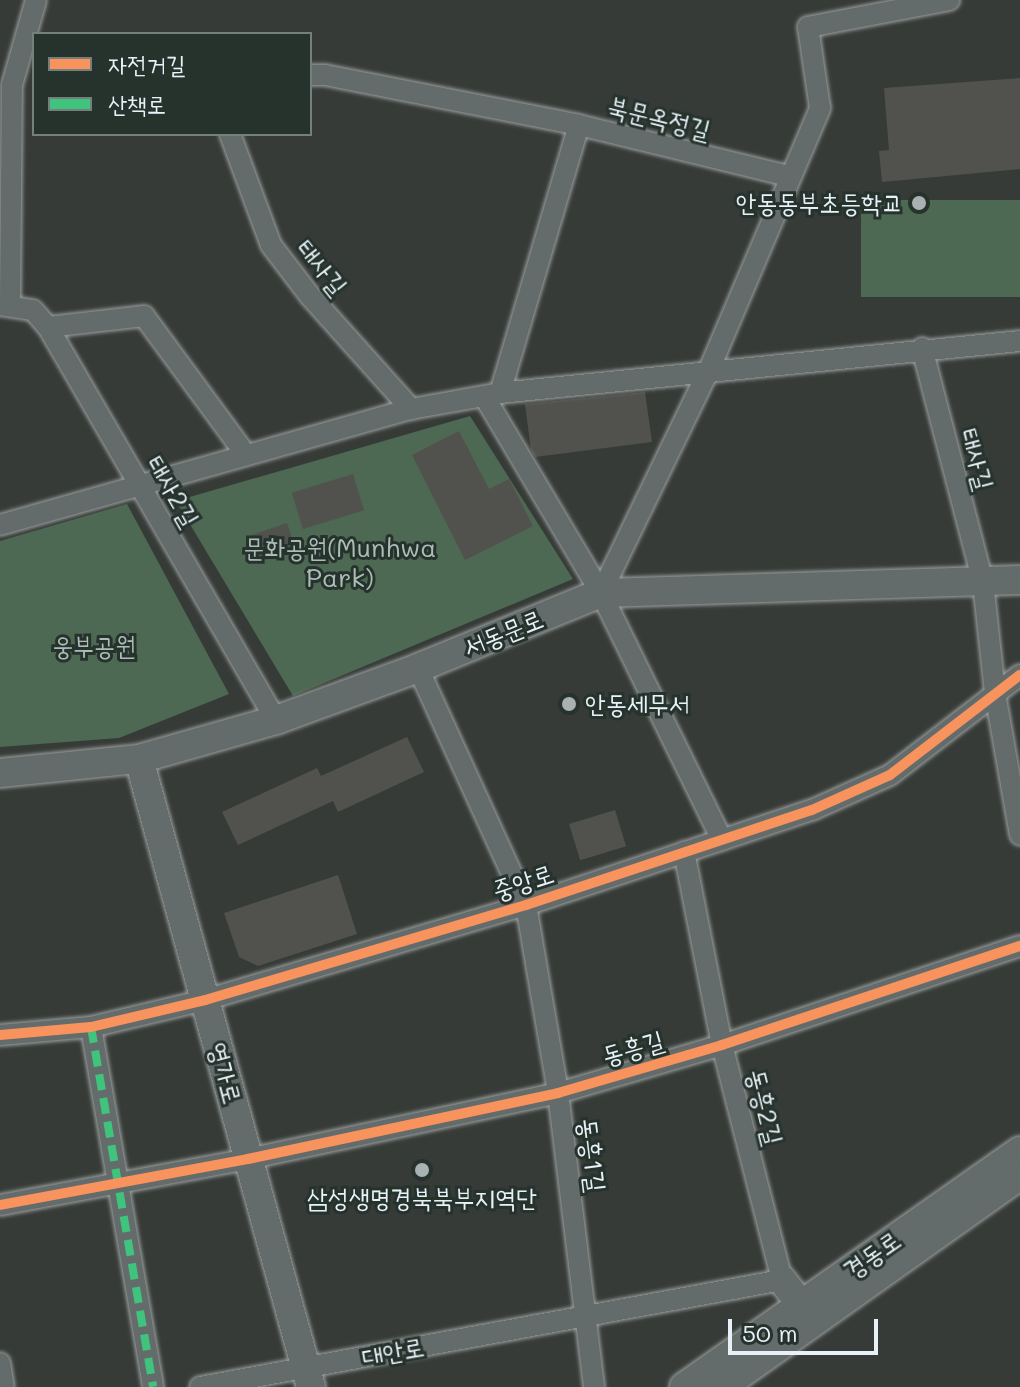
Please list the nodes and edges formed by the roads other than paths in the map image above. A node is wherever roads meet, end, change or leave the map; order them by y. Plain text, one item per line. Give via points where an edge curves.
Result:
1 (36, 0) edge
2 (949, 0) edge
3 (312, 75) edge
4 (6, 84) edge
5 (32, 85) edge
6 (579, 125) junction
7 (231, 136) edge
8 (789, 176) junction
9 (5, 305) edge
10 (48, 327) junction
11 (1020, 341) edge
12 (922, 348) junction
13 (709, 370) junction
14 (492, 394) junction
15 (411, 409) junction
16 (246, 455) junction
17 (139, 484) junction
18 (0, 525) edge
19 (1020, 580) edge
20 (983, 582) junction
21 (601, 593) junction
22 (418, 668) junction
23 (1020, 675) edge
24 (995, 693) junction
25 (276, 720) junction
26 (139, 759) junction
27 (0, 773) edge
28 (1020, 835) edge
29 (722, 840) junction
30 (684, 852) junction
31 (526, 905) junction
32 (1020, 946) edge
33 (205, 1000) junction
34 (91, 1027) junction
35 (0, 1035) edge
36 (722, 1045) junction
37 (558, 1093) junction
38 (1020, 1151) edge
39 (248, 1159) junction
40 (1020, 1175) edge
41 (118, 1183) junction
42 (0, 1205) edge
43 (782, 1280) junction
44 (808, 1314) junction
45 (586, 1317) junction
46 (0, 1363) edge
47 (308, 1378) edge
48 (4, 1387) edge
49 (153, 1387) edge
50 (200, 1387) edge
51 (594, 1387) edge
52 (684, 1387) edge
53 (722, 1387) edge

1 - 4 street, 태사2길
2 - 8 street via 808,27 820,108
3 - 6 street, 북문옥정길
4 - 5 street
4 - 9 street, 태사2길
6 - 8 street, 북문옥정길
6 - 14 street
7 - 15 street, 태사길 via 271,245
8 - 13 street
9 - 10 street, 태사2길 via 33,310
10 - 16 street via 144,316
10 - 17 street, 태사2길
11 - 12 street
12 - 13 street
12 - 20 street, 태사길
13 - 14 street
13 - 21 street
14 - 15 street
14 - 21 street
15 - 16 street
16 - 17 street
17 - 18 street
17 - 25 street, 태사2길
19 - 20 street, 서동문로
20 - 21 street, 서동문로
20 - 24 street, 태사길
21 - 22 street, 서동문로
21 - 29 street
22 - 25 street, 서동문로
22 - 31 street, 중앙로
23 - 24 street, 중앙로
24 - 28 street, 태사길
24 - 29 street, 중앙로 via 890,775 812,810
25 - 26 street, 서동문로
26 - 27 street, 서동문로
26 - 33 street, 영가로
29 - 30 street, 중앙로
30 - 31 street, 중앙로
30 - 36 street, 동흥2길
31 - 33 street, 중앙로
31 - 37 street, 동흥1길
32 - 36 street, 동흥길
33 - 34 street, 중앙로
33 - 39 street, 영가로
34 - 35 street, 중앙로
34 - 41 street
36 - 37 street, 동흥길
36 - 43 street, 동흥2길
37 - 39 street, 동흥길
37 - 45 street, 동흥1길
38 - 44 street, 경동로
39 - 41 street, 동흥길
39 - 47 street, 영가로
40 - 44 street, 경동로
41 - 42 street, 동흥길
41 - 49 street
43 - 44 street
43 - 45 street, 대안로
44 - 52 street, 경동로
44 - 53 street, 경동로
45 - 47 street, 대안로
45 - 51 street
46 - 48 street
47 - 50 street, 대안로

